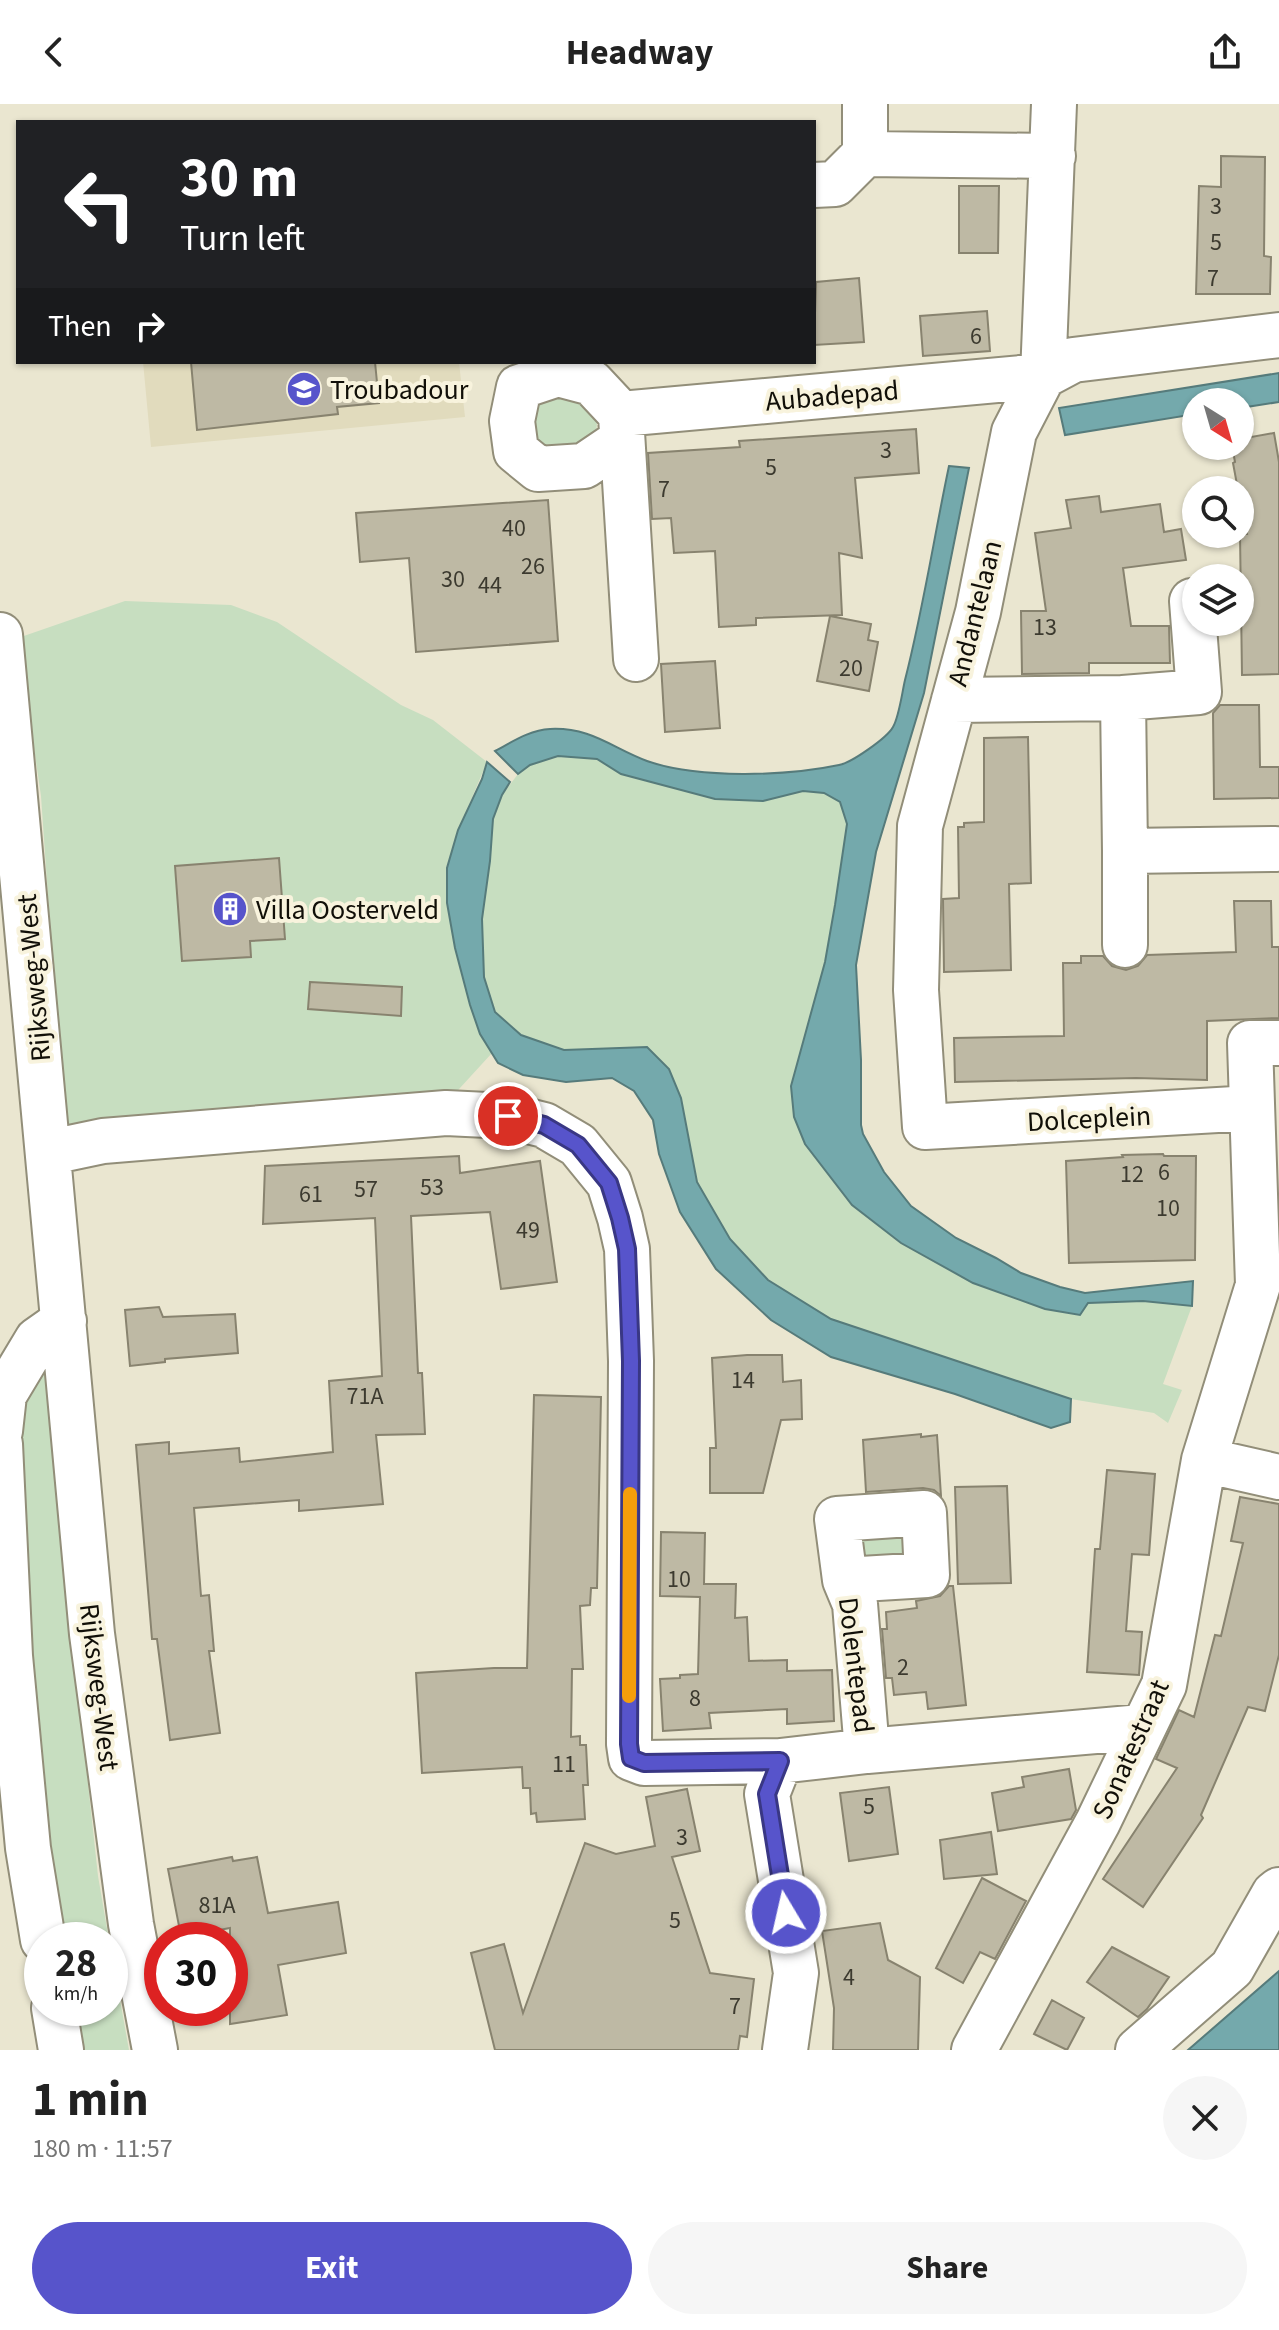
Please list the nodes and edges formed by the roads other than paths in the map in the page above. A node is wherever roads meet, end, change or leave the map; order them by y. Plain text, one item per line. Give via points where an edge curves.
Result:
1 (865, 104) edge
2 (1054, 104) edge
3 (865, 154) junction
4 (1053, 156) junction
5 (816, 185) edge
6 (1279, 335) edge
7 (1043, 376) junction
8 (621, 428) junction
9 (0, 635) edge
10 (1195, 636) edge
11 (636, 659) dead end
12 (1123, 698) junction
13 (954, 700) junction
14 (9, 823) edge
15 (1275, 849) dead end
16 (1125, 851) junction
17 (1125, 945) dead end
18 (1264, 1043) edge
19 (1252, 1108) junction
20 (925, 1127) joint
21 (48, 1148) junction
22 (1268, 1286) edge
23 (64, 1321) junction
24 (0, 1431) edge
25 (0, 1444) edge
26 (1204, 1460) junction
27 (1279, 1477) edge
28 (845, 1580) dead end
29 (1142, 1727) junction
30 (867, 1751) junction
31 (780, 1761) junction
32 (1279, 1890) edge
33 (40, 1922) edge
34 (57, 2026) edge
35 (61, 2050) edge
36 (155, 2050) edge
37 (785, 2050) edge
38 (974, 2050) edge
39 (1138, 2050) edge

1 - 3 street
2 - 4 street, Andantelaan
3 - 4 street
3 - 5 street via 835,184
4 - 7 street, Andantelaan
6 - 7 street, Aubadepad via 1073,360
7 - 8 street, Aubadepad
7 - 13 street, Andantelaan via 1014,432 978,612
8 - 8 street via 592,383 558,374 519,387 512,421 516,451 538,469 584,466
8 - 11 street
9 - 14 street, Rijksweg-West
10 - 12 street via 1199,692
12 - 13 street
12 - 16 street
13 - 20 street, Andantelaan via 920,826 916,990
14 - 21 street, Rijksweg-West
15 - 16 street
16 - 17 street
18 - 19 street
19 - 20 street, Dolceplein
19 - 22 street
21 - 23 street, Rijksweg-West
21 - 31 street via 446,1113 508,1116 544,1125 578,1145 609,1183 627,1249 631,1758 644,1763
22 - 26 street, Sonatestraat
23 - 24 street via 37,1340 4,1395
23 - 36 street, Rijksweg-West via 92,1634 131,1924
25 - 33 street via 10,1656
26 - 27 street
26 - 29 street, Sonatestraat via 1164,1685
28 - 30 street, Dolentepad via 855,1604
29 - 30 street
29 - 38 street, Sonatestraat via 1098,1822
30 - 31 street
31 - 37 street via 767,1794 796,1973
32 - 39 street via 1232,1968
34 - 35 street

